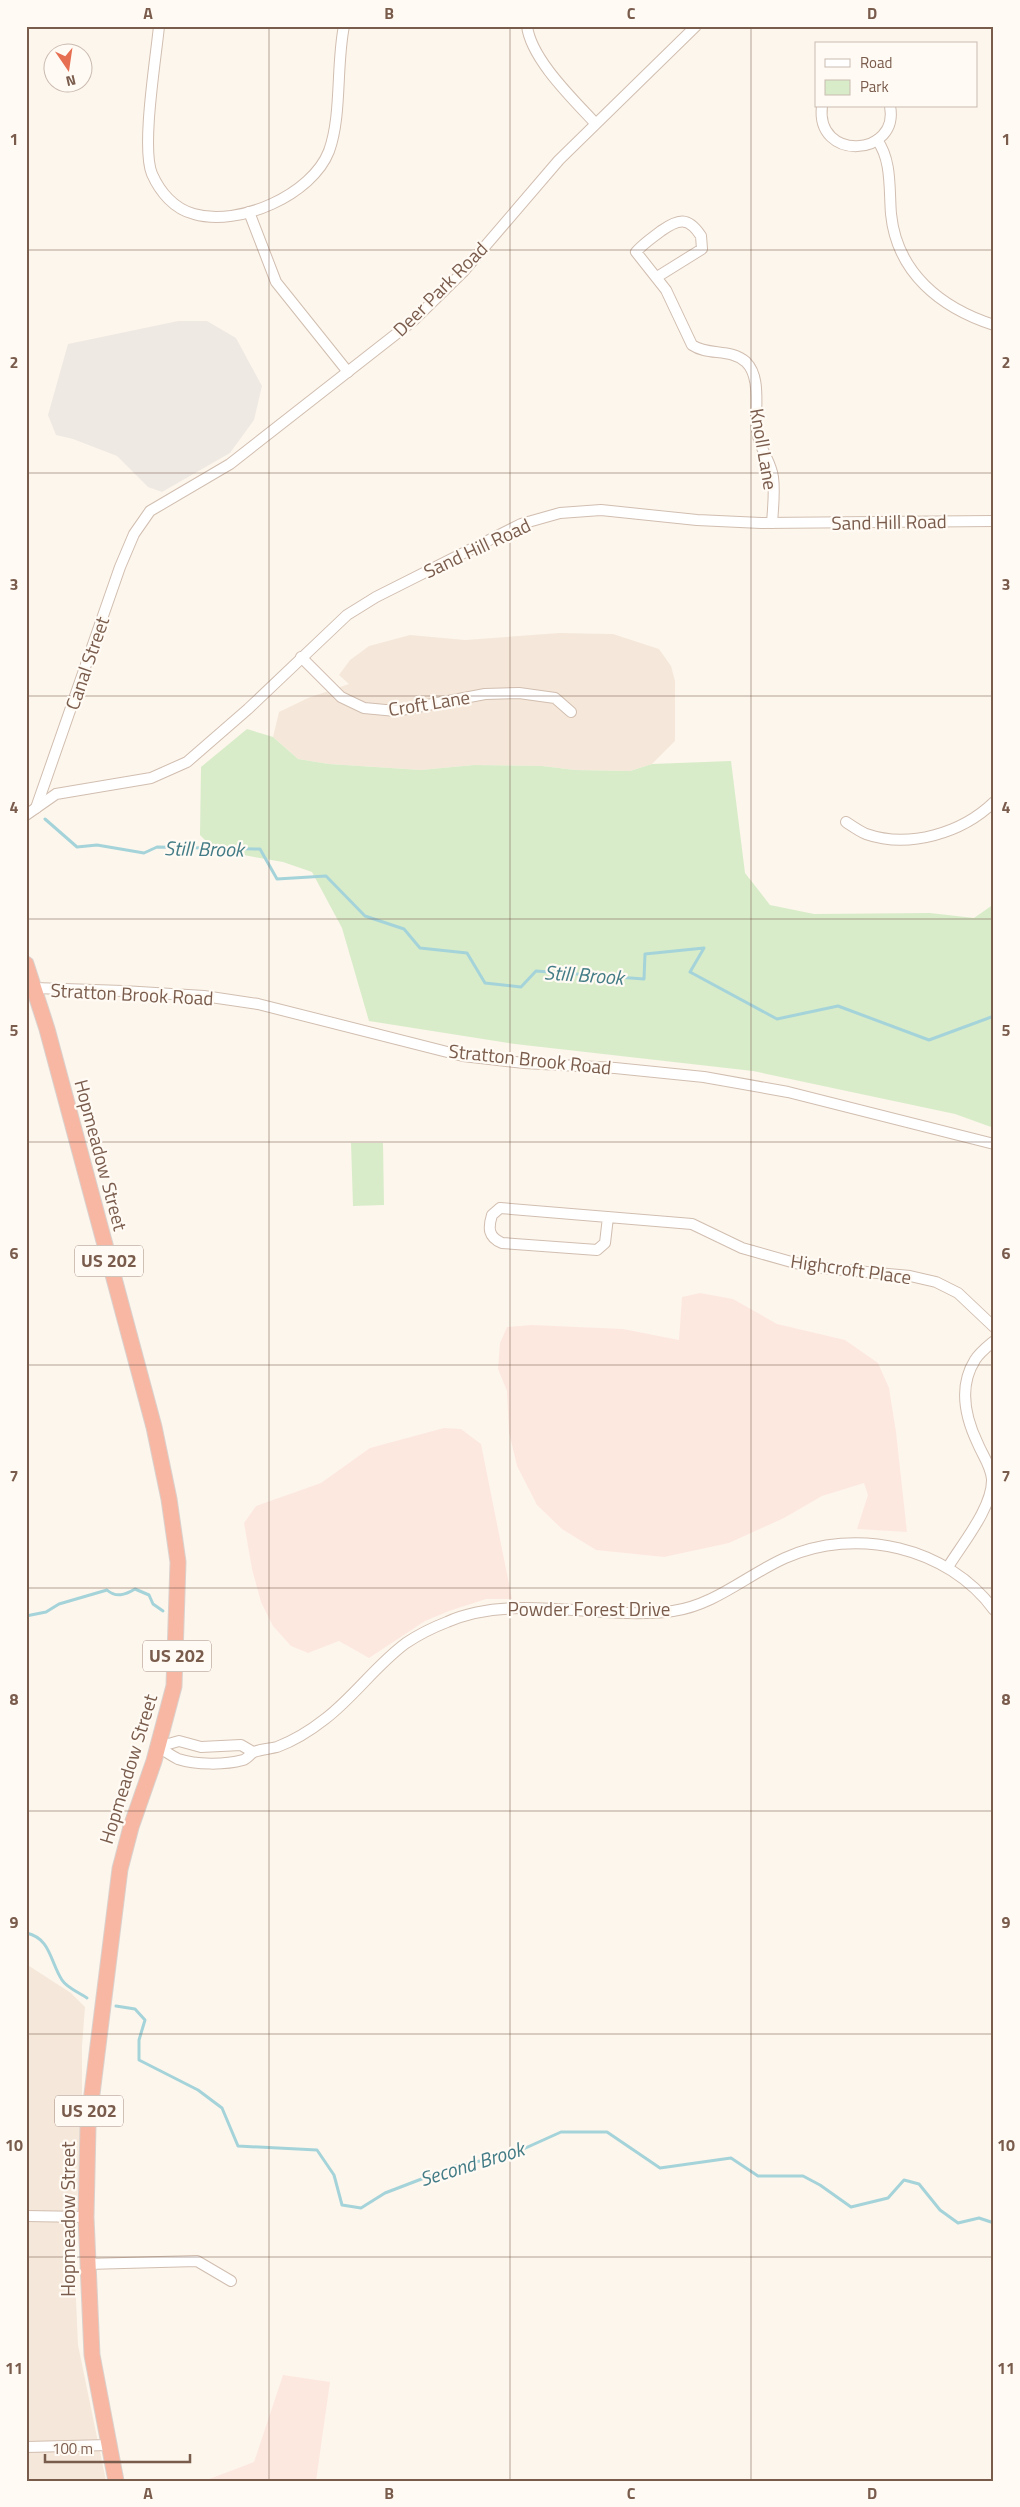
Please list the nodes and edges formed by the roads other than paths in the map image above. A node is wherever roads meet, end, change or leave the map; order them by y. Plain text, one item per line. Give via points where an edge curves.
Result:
1 (159, 26) edge
2 (344, 26) edge
3 (527, 26) edge
4 (696, 26) edge
5 (822, 108) edge
6 (890, 108) edge
7 (595, 123) junction
8 (877, 140) junction
9 (248, 212) junction
10 (657, 278) junction
11 (994, 325) edge
12 (348, 372) junction
13 (150, 510) joint
14 (994, 521) edge
15 (772, 523) junction
16 (301, 658) junction
17 (571, 712) dead end
18 (994, 802) edge
19 (36, 808) junction
20 (26, 815) edge
21 (846, 822) dead end
22 (26, 964) edge
23 (35, 988) junction
24 (994, 1144) edge
25 (608, 1216) junction
26 (994, 1327) edge
27 (994, 1340) edge
28 (948, 1567) junction
29 (994, 1610) edge
30 (158, 1747) junction
31 (253, 1752) junction
32 (26, 2216) edge
33 (86, 2217) junction
34 (87, 2264) junction
35 (231, 2280) dead end
36 (109, 2445) junction
37 (26, 2447) edge
38 (116, 2481) edge

1 - 9 street via 148,148 152,172 161,191 182,209 195,215 212,217
2 - 9 street via 329,151 310,180 297,191
3 - 7 street via 540,57
4 - 7 street, Deer Park Road
5 - 8 street via 826,131 840,143 859,147
6 - 8 street via 889,122
7 - 12 street, Deer Park Road via 528,194 463,272 414,320
8 - 11 street via 885,158 896,234 911,267 939,300
9 - 12 street via 276,282
10 - 10 street, Knoll Lane via 636,252 671,223 679,220 688,222 702,236 702,249
10 - 15 street, Knoll Lane via 675,304 692,345 708,352 732,354 746,362 752,371 756,384 756,430 773,476
12 - 13 street, Deer Park Road via 230,464
13 - 19 street, Canal Street via 134,534 120,567
14 - 15 street, Sand Hill Road
15 - 16 street, Sand Hill Road via 697,520 602,510 560,513 521,524 376,597 347,615
16 - 17 street, Croft Lane via 342,697 364,708 396,711 484,694 519,693 556,698
16 - 19 street, Sand Hill Road via 187,762 151,778 56,794
18 - 21 street via 948,831 910,839 887,839 865,833
19 - 20 street
22 - 23 highway, Hopmeadow Street / US 202
23 - 24 street, Stratton Brook Road via 141,992 258,1004 463,1056 704,1077 788,1092
23 - 30 highway, Hopmeadow Street / US 202 via 152,1420 170,1500 178,1562 176,1663 174,1686
25 - 25 street, Highcroft Place via 500,1208 492,1215 489,1224 494,1240 502,1243 597,1250 605,1243
25 - 26 street, Highcroft Place via 692,1224 742,1248 795,1263 936,1282 958,1293
27 - 28 street via 975,1360 964,1390 966,1414 987,1459 992,1479 990,1496
28 - 29 street, Powder Forest Drive via 963,1576
28 - 31 street, Powder Forest Drive via 894,1545 846,1543 786,1557 716,1597 674,1611 638,1613 500,1608 449,1621 407,1643 326,1719 277,1747
30 - 31 street, Powder Forest Drive via 179,1741 201,1746 241,1745
30 - 31 street, Powder Forest Drive via 178,1759 211,1763 245,1760
30 - 33 highway, Hopmeadow Street / US 202 via 127,1842 115,1898 89,2107
32 - 33 street
33 - 34 highway, Hopmeadow Street / US 202
34 - 35 street via 197,2261
34 - 36 highway, Hopmeadow Street / US 202 via 92,2355
36 - 37 street
36 - 38 highway, Hopmeadow Street / US 202

